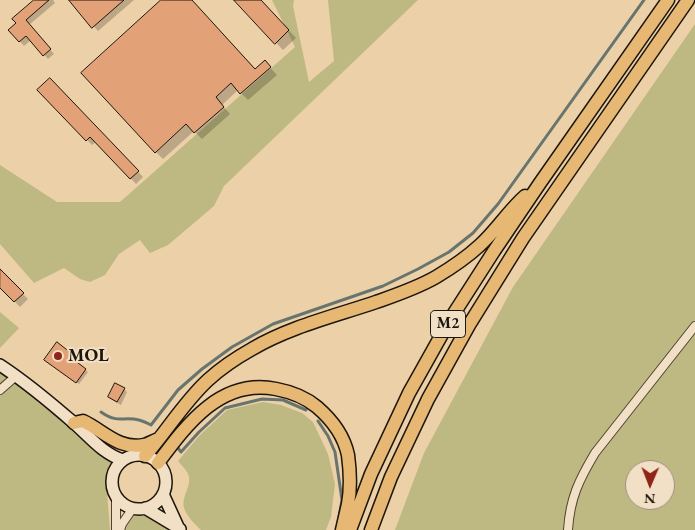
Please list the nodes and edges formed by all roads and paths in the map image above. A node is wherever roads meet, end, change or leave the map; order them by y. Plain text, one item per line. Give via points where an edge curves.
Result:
1 (668, 0) edge
2 (688, 0) edge
3 (540, 182) junction
4 (695, 326) edge
5 (0, 366) edge
6 (16, 376) junction
7 (0, 390) edge
8 (74, 423) junction
9 (159, 439) junction
10 (145, 456) junction
11 (158, 463) junction
12 (119, 464) junction
13 (163, 494) junction
14 (116, 496) junction
15 (139, 508) junction
16 (118, 530) edge
17 (180, 530) edge
18 (342, 530) edge
19 (350, 530) edge
20 (371, 530) edge
21 (568, 530) edge

1 - 3 highway, M2
2 - 20 highway, M2 via 523,238 469,324 428,399 391,477
3 - 9 highway via 480,246 435,277 387,298 287,332 235,360 207,381
3 - 19 highway, M2 via 451,318 409,393 371,474
4 - 21 street via 585,469 570,508
5 - 6 main road
6 - 7 street
6 - 8 main road
8 - 9 highway via 83,421 127,446
8 - 12 main road
9 - 10 highway
10 - 11 main road
10 - 12 main road via 130,456
11 - 13 main road via 166,480
11 - 18 highway via 192,420 224,396 253,388 272,388 298,394 325,414 340,434 347,452 350,486
12 - 14 main road via 112,479
13 - 15 main road via 152,506
13 - 17 main road
14 - 15 main road via 122,502
14 - 16 street
15 - 16 street
15 - 17 main road

